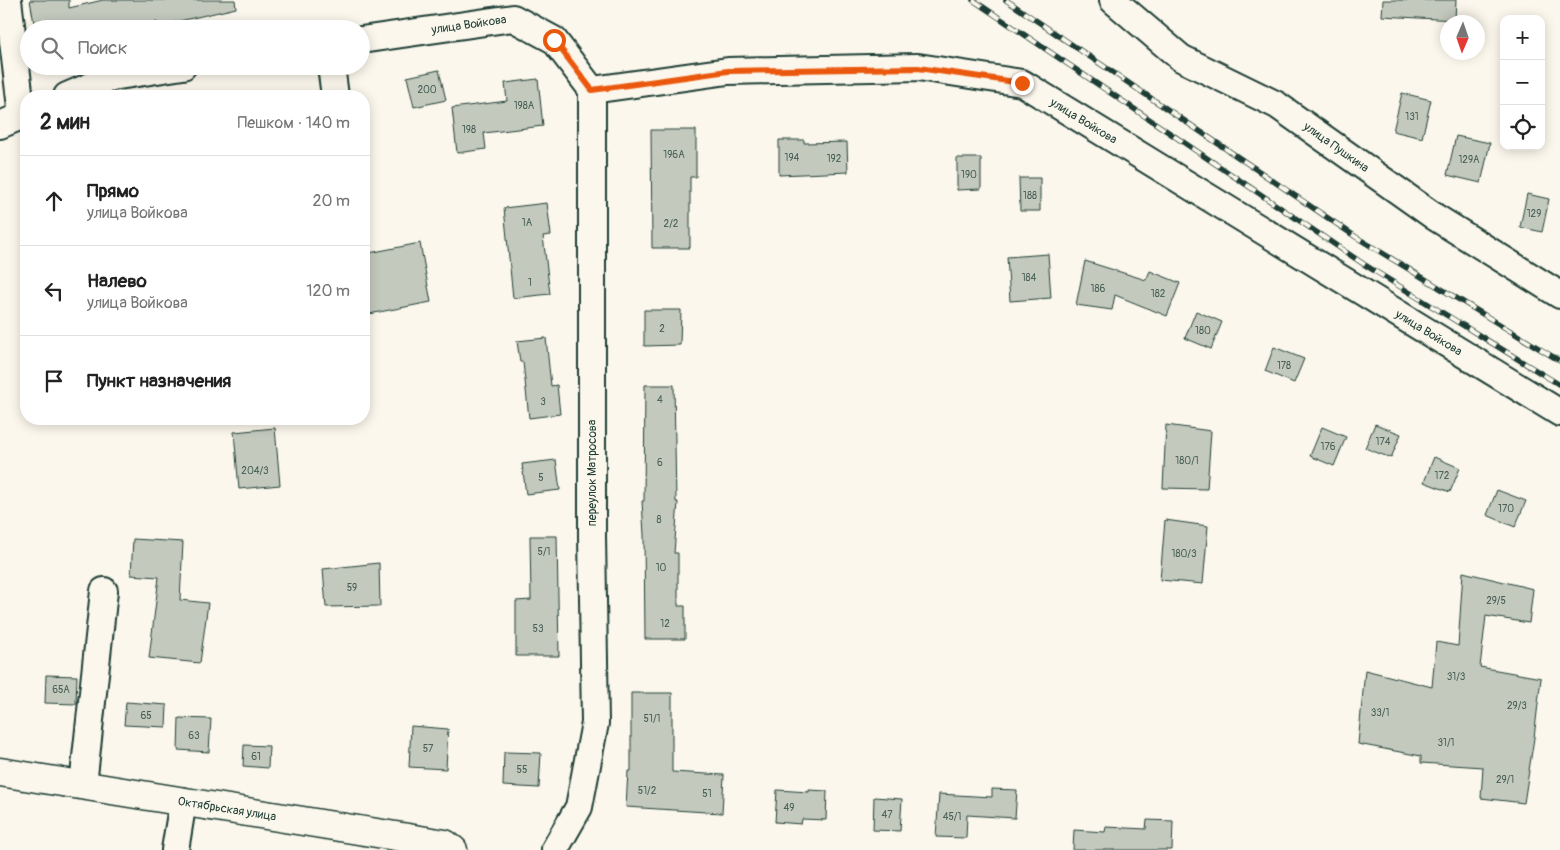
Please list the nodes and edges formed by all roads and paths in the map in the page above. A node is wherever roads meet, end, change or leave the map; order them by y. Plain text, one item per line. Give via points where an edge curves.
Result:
1 (8, 0) edge
2 (1113, 0) edge
3 (370, 39) edge
4 (125, 75) edge
5 (332, 75) edge
6 (81, 90) edge
7 (334, 90) edge
8 (592, 90) junction
9 (16, 118) edge
10 (1560, 295) edge
11 (1560, 412) edge
12 (104, 591) dead end
13 (0, 772) edge
14 (83, 785) junction
15 (183, 801) junction
16 (175, 850) edge
17 (453, 850) edge
18 (559, 850) edge

1 - 9 street
2 - 10 street, улица Пушкина via 1182,58 1277,105 1435,217
3 - 8 street, улица Войкова via 513,18 554,40
4 - 6 street
5 - 7 street
8 - 11 street, улица Войкова via 728,71 899,68 1022,83
8 - 18 street, переулок Матросова via 595,723 579,807
12 - 14 street
13 - 14 main road, Октябрьская улица
14 - 15 main road, Октябрьская улица
15 - 16 street
15 - 17 main road, Октябрьская улица via 445,844

